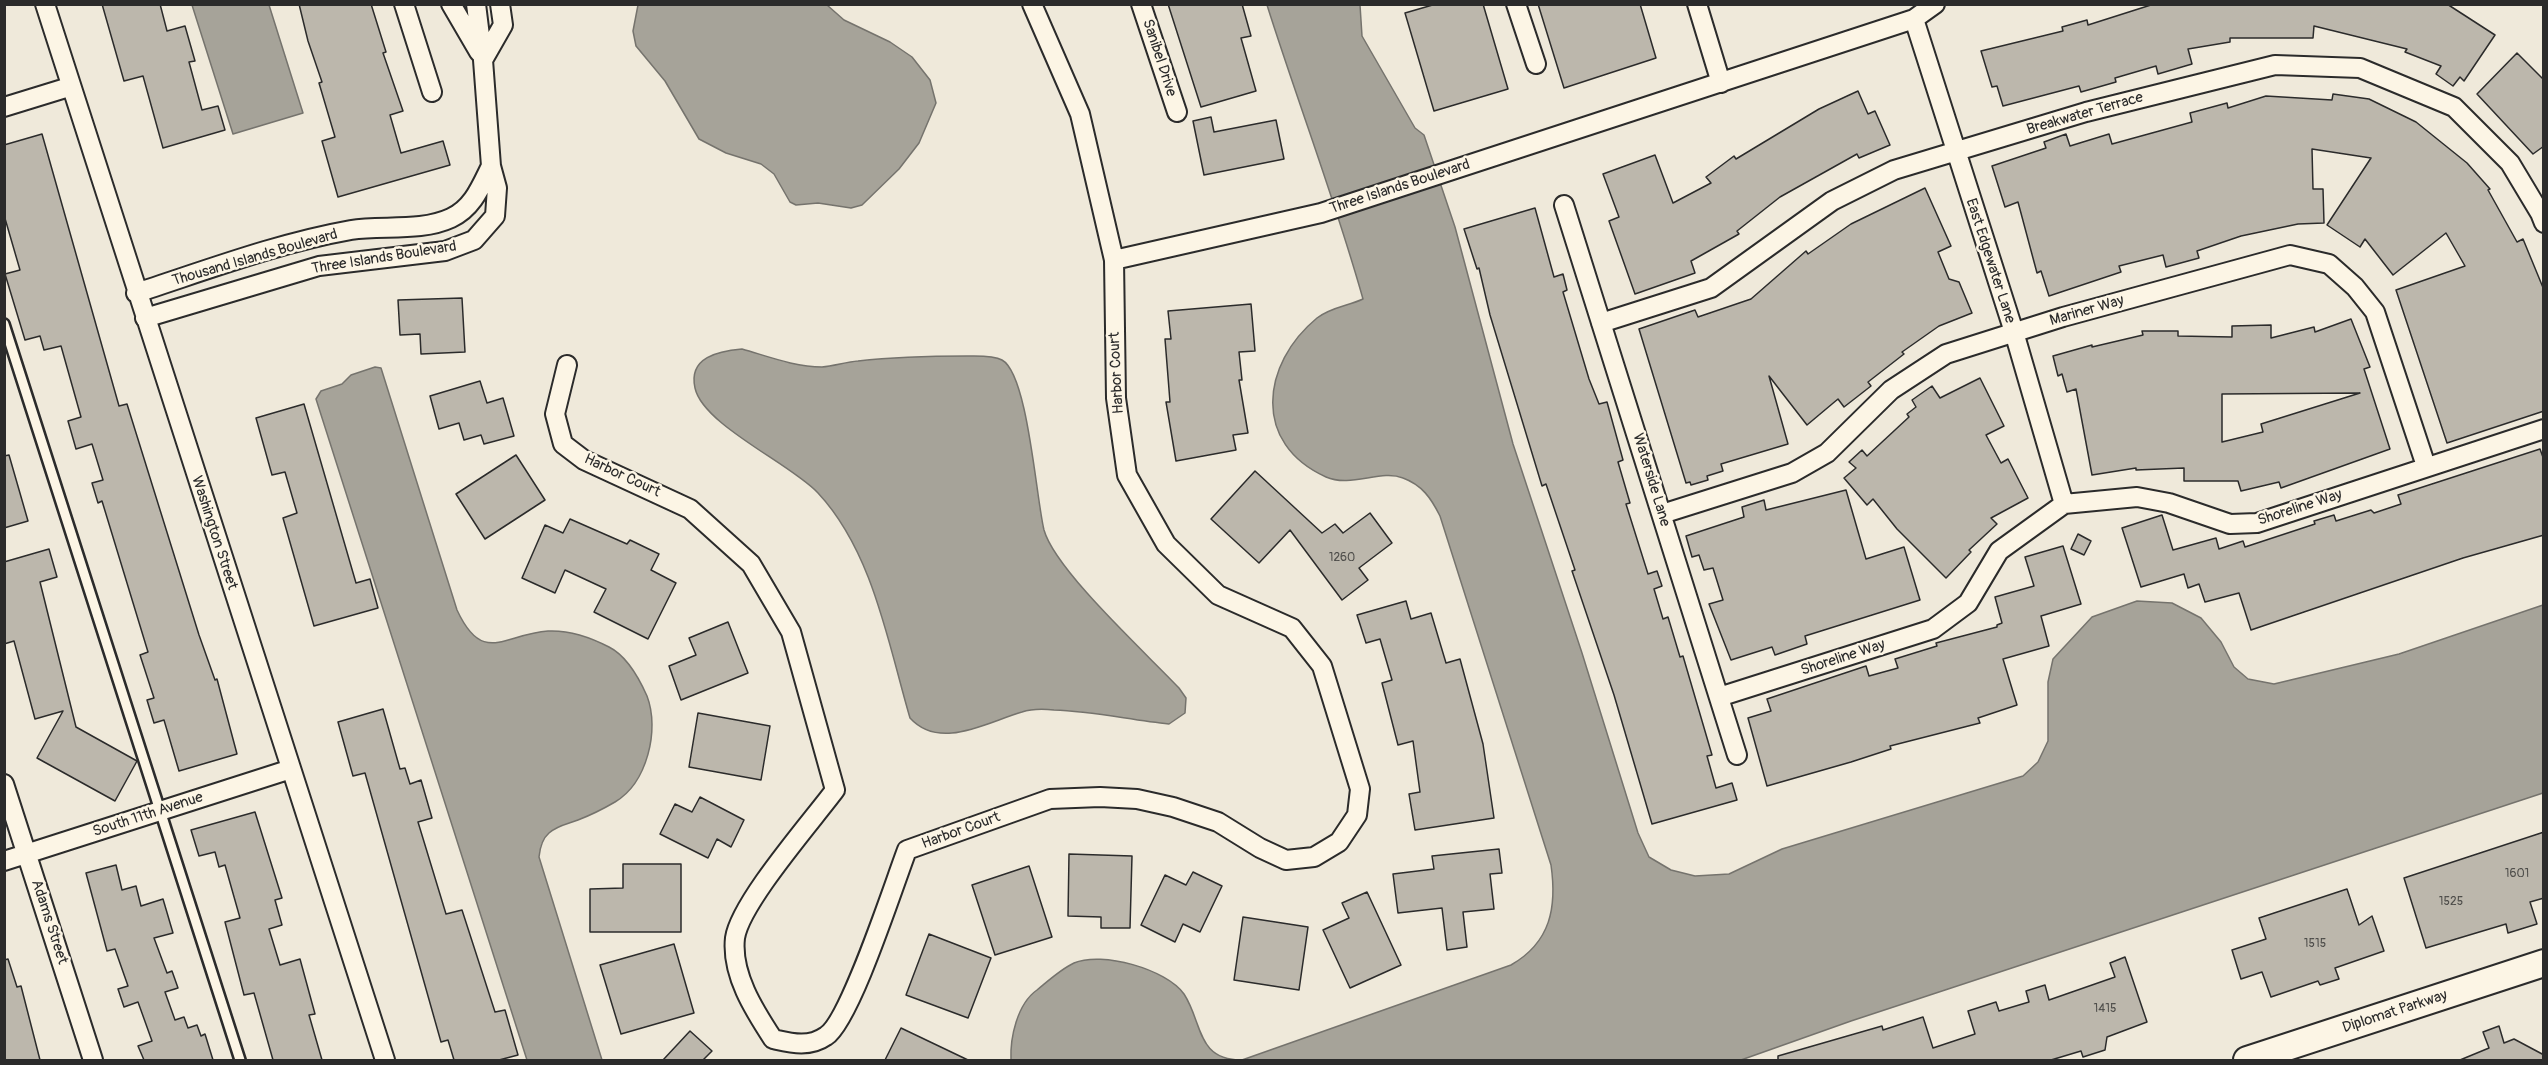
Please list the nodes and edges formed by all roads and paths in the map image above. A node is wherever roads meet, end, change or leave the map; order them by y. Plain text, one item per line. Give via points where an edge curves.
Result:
1 (45, 4) edge
2 (404, 4) edge
3 (451, 4) edge
4 (476, 4) edge
5 (500, 4) edge
6 (1032, 4) edge
7 (1142, 4) edge
8 (1516, 4) edge
9 (1697, 4) edge
10 (1935, 4) edge
11 (1914, 19) junction
12 (483, 60) junction
13 (1536, 64) dead end
14 (1721, 83) junction
15 (69, 87) junction
16 (432, 92) dead end
17 (4, 107) edge
18 (1177, 112) dead end
19 (1955, 153) junction
20 (491, 166) junction
21 (1564, 205) dead end
22 (2544, 223) edge
23 (1114, 260) junction
24 (136, 293) junction
25 (145, 318) junction
26 (1601, 323) junction
27 (4, 324) edge
28 (2014, 332) junction
29 (567, 365) dead end
30 (2544, 429) edge
31 (2426, 466) junction
32 (2064, 504) junction
33 (1662, 514) junction
34 (1719, 697) junction
35 (1737, 755) dead end
36 (291, 769) junction
37 (4, 784) edge
38 (160, 811) junction
39 (27, 854) junction
40 (4, 861) edge
41 (2544, 963) edge
42 (93, 1060) edge
43 (240, 1060) edge
44 (385, 1060) edge
45 (2247, 1060) edge

1 - 15 street, Washington Street
2 - 16 street
3 - 12 street
4 - 12 street
5 - 12 street via 503,25
6 - 23 street via 1080,114
7 - 18 street, Sanibel Drive
8 - 13 street
9 - 14 street
10 - 11 street, Three Islands Boulevard
11 - 14 street, Three Islands Boulevard
11 - 19 street, East Edgewater Lane
12 - 20 street
14 - 23 street, Three Islands Boulevard via 1321,213
15 - 17 street
15 - 24 street, Washington Street
19 - 22 street, Breakwater Terrace via 2086,112 2275,64 2360,68 2454,107 2510,163
19 - 26 street, Breakwater Terrace via 1894,170 1832,201 1711,288
19 - 28 street, East Edgewater Lane
20 - 24 street, Thousand Islands Boulevard via 474,200 450,219 353,230 301,241
20 - 25 street, Three Islands Boulevard via 497,188 495,216 474,240 462,246 319,266
21 - 26 street, Waterside Lane
23 - 29 street, Harbor Court via 1116,398 1127,475 1166,544 1218,595 1292,628 1322,666 1360,789 1357,815 1339,842 1314,857 1286,860 1218,822 1173,807 1137,799 1050,799 907,850 846,1010 827,1036 803,1045 773,1039 748,1000 739,972 735,938 748,905 835,790 791,632 751,564 690,509 584,460 563,444 555,414
24 - 25 street, Washington Street
25 - 36 street, Washington Street
26 - 33 street, Waterside Lane
27 - 38 lane
28 - 31 street, Mariner Way via 2290,255 2329,264 2355,286 2375,312
28 - 32 street, East Edgewater Lane
28 - 33 street, Mariner Way via 1946,354 1891,390 1827,453 1792,473
30 - 31 street, Shoreline Way
31 - 32 street, Shoreline Way via 2257,523 2230,524 2169,503 2137,497
32 - 34 street, Shoreline Way via 1999,551 1968,603 1933,629
33 - 34 street, Waterside Lane
34 - 35 street, Waterside Lane
36 - 38 street, South 11th Avenue
36 - 44 street, Washington Street
37 - 39 street, Adams Street
38 - 39 street, South 11th Avenue
38 - 43 lane
39 - 40 street, South 11th Avenue
39 - 42 street, Adams Street
41 - 45 street, Diplomat Parkway

